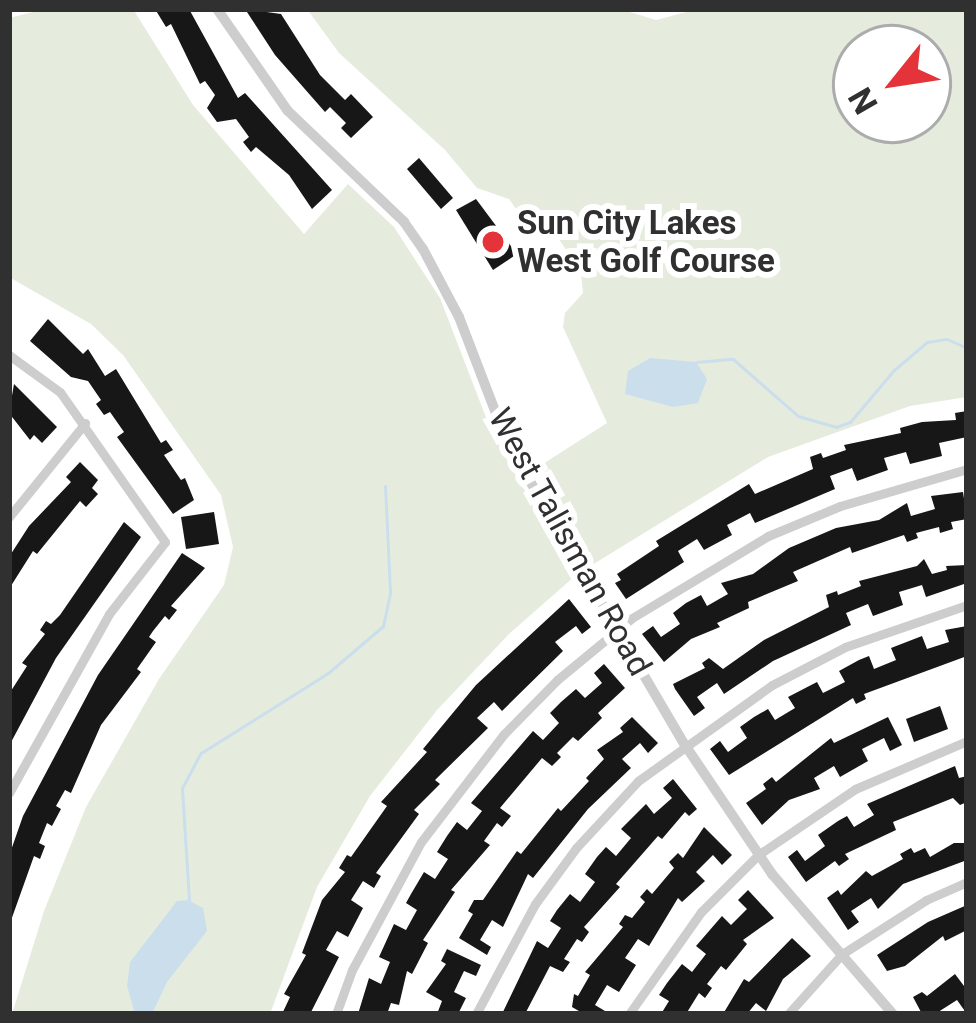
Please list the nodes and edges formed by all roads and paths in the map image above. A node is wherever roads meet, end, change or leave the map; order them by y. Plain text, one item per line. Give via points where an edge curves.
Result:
1 (217, 9) edge
2 (9, 355) edge
3 (85, 422) junction
4 (967, 469) edge
5 (9, 517) edge
6 (967, 605) edge
7 (617, 629) junction
8 (967, 741) edge
9 (685, 745) junction
10 (9, 794) edge
11 (758, 855) junction
12 (967, 881) edge
13 (842, 954) junction
14 (336, 1014) edge
15 (476, 1014) edge
16 (628, 1014) edge
17 (788, 1014) edge
18 (893, 1014) edge

1 - 7 street, West Talisman Road via 289,111 423,249 507,442
2 - 3 street
3 - 5 street
3 - 10 street via 165,542 110,614
4 - 7 street via 768,536
6 - 9 street via 845,647
7 - 9 street, West Talisman Road
7 - 14 street via 557,680 462,784 388,897
8 - 11 street via 855,789
9 - 11 street, West Talisman Road
9 - 15 street via 638,781 577,848
11 - 13 street, West Talisman Road
11 - 16 street via 701,912
12 - 13 street
13 - 17 street
13 - 18 street, West Talisman Road

